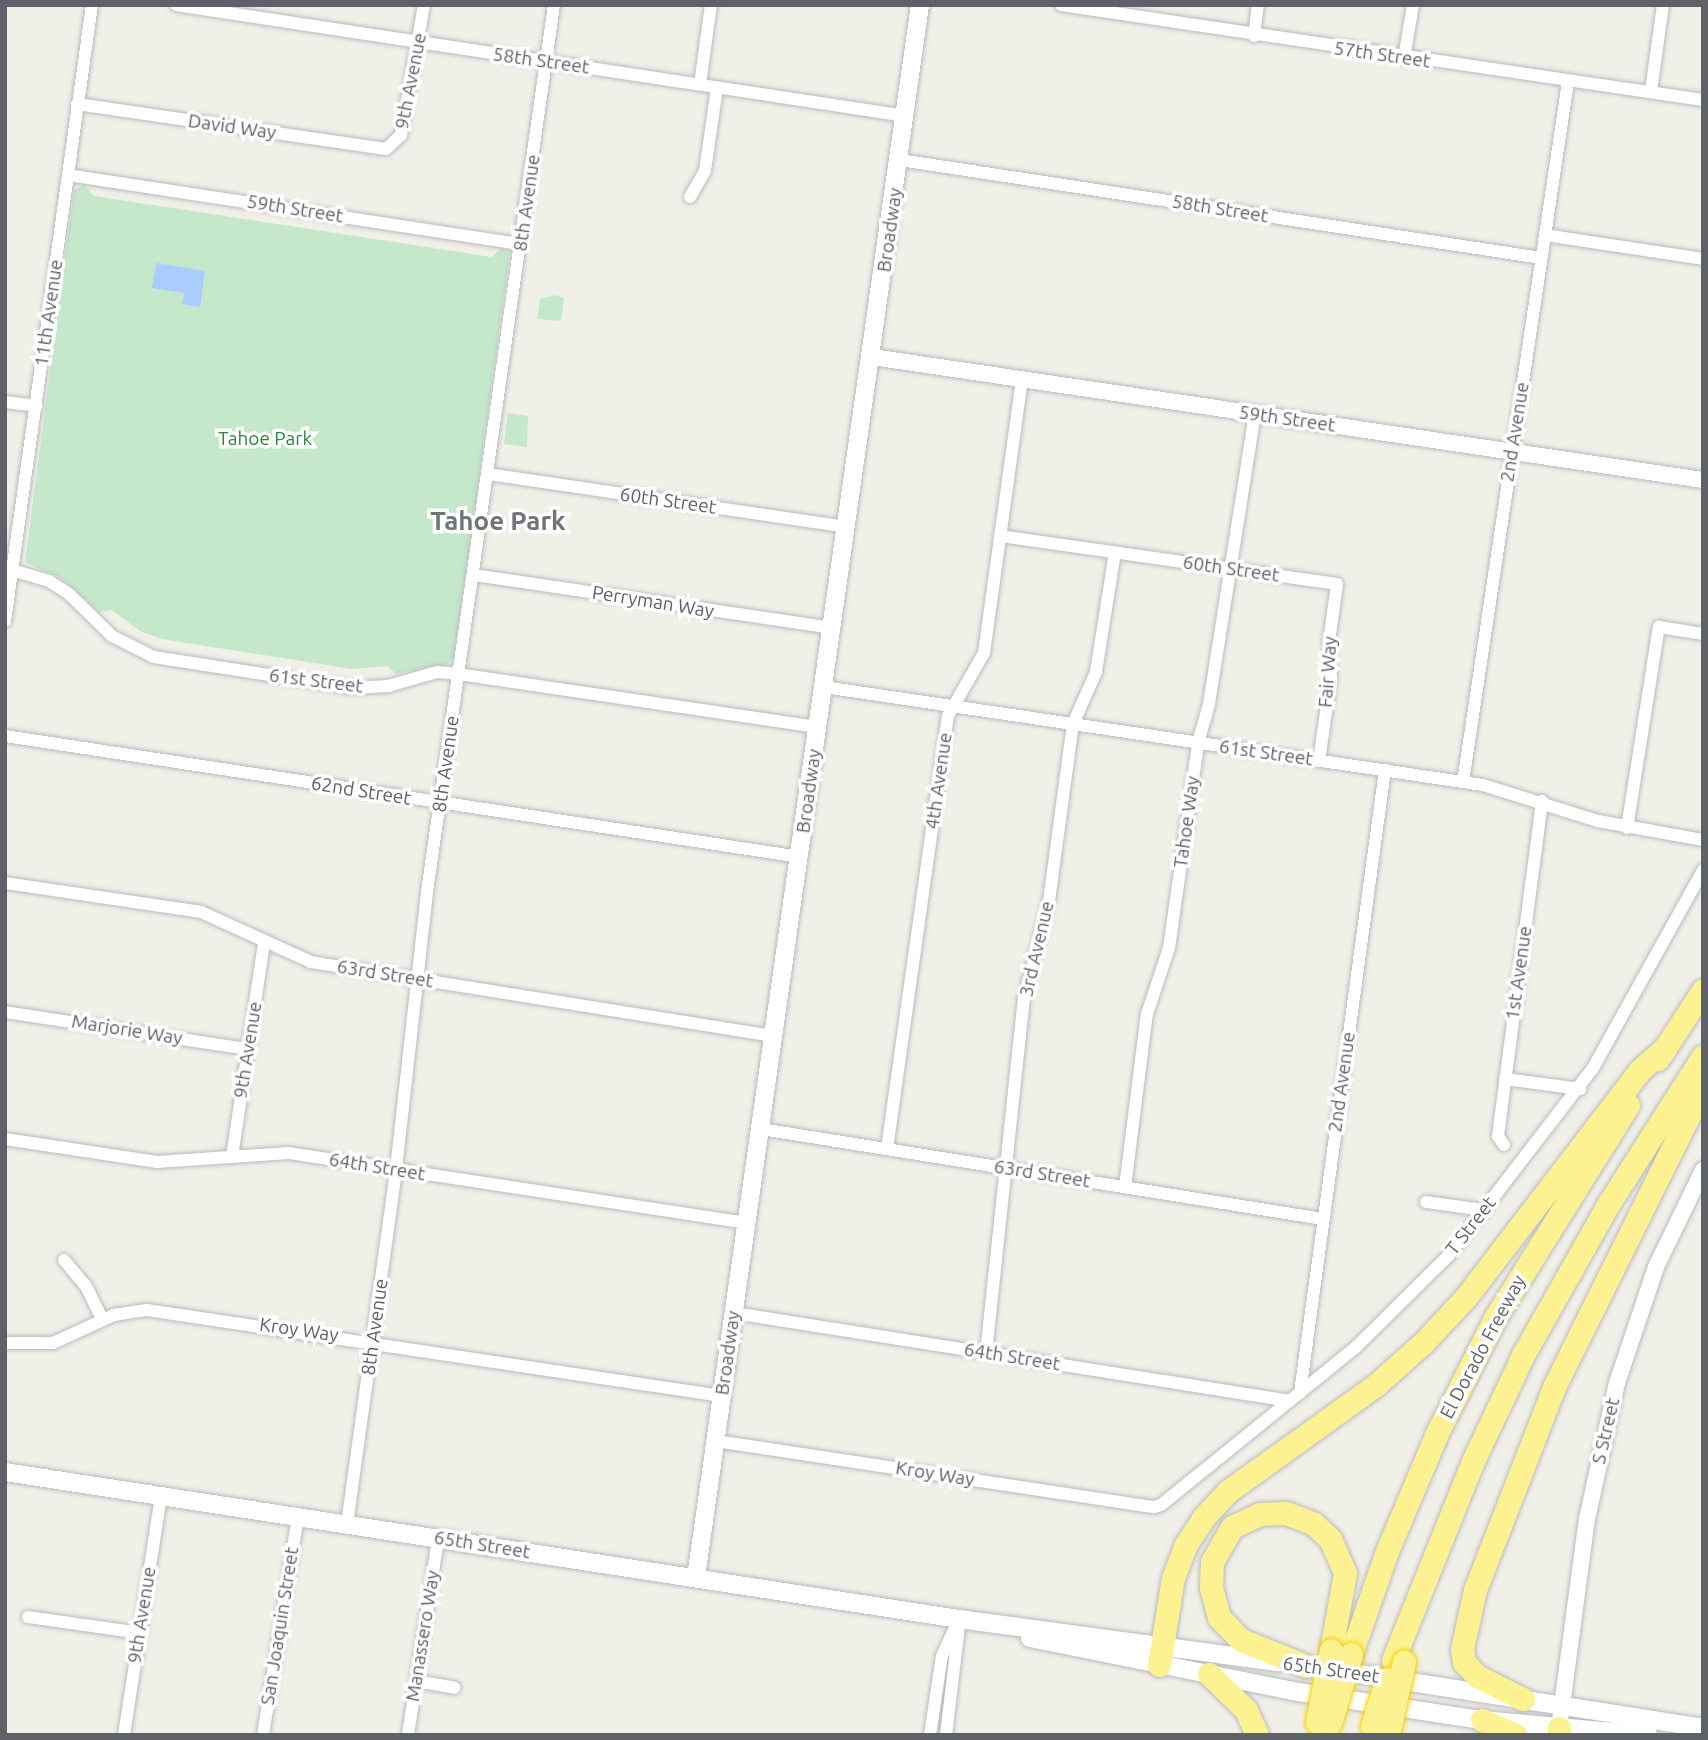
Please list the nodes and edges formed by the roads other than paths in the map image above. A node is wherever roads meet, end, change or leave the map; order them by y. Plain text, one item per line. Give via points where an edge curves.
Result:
1 (92, 5) edge
2 (176, 5) edge
3 (424, 5) edge
4 (554, 5) edge
5 (711, 5) edge
6 (920, 5) edge
7 (1061, 5) edge
8 (1258, 5) edge
9 (1413, 5) edge
10 (1663, 5) edge
11 (1254, 36) junction
12 (419, 43) junction
13 (1404, 58) junction
14 (546, 62) junction
15 (1568, 82) junction
16 (700, 84) junction
17 (717, 88) junction
18 (1651, 92) junction
19 (1703, 100) edge
20 (78, 104) junction
21 (906, 116) junction
22 (386, 149) joint
23 (900, 160) junction
24 (68, 175) junction
25 (690, 197) dead end
26 (1545, 235) junction
27 (522, 244) junction
28 (1541, 258) junction
29 (1703, 259) edge
30 (872, 357) junction
31 (1022, 380) junction
32 (5, 402) edge
33 (37, 406) junction
34 (1255, 415) junction
35 (1512, 453) junction
36 (488, 474) junction
37 (1703, 480) edge
38 (847, 527) junction
39 (1000, 536) junction
40 (1115, 552) junction
41 (9, 569) edge
42 (1230, 569) junction
43 (474, 575) junction
44 (1337, 584) joint
45 (5, 621) edge
46 (832, 628) junction
47 (1703, 634) edge
48 (458, 674) junction
49 (824, 687) junction
50 (956, 704) junction
51 (1073, 724) junction
52 (818, 727) junction
53 (5, 736) edge
54 (1198, 743) junction
55 (1319, 761) junction
56 (1385, 770) junction
57 (1463, 782) junction
58 (1542, 800) junction
59 (440, 803) junction
60 (1627, 828) junction
61 (1703, 840) edge
62 (800, 857) junction
63 (1703, 870) edge
64 (5, 883) edge
65 (264, 943) junction
66 (419, 979) junction
67 (1703, 990) edge
68 (5, 1012) edge
69 (774, 1035) junction
70 (1665, 1048) junction
71 (248, 1049) junction
72 (1703, 1056) edge
73 (1505, 1079) junction
74 (1703, 1087) edge
75 (1580, 1089) junction
76 (761, 1129) junction
77 (5, 1139) edge
78 (1504, 1145) dead end
79 (887, 1149) junction
80 (232, 1157) junction
81 (1004, 1168) junction
82 (396, 1169) junction
83 (1703, 1170) edge
84 (1125, 1187) junction
85 (1426, 1202) dead end
86 (1484, 1210) junction
87 (1323, 1219) junction
88 (747, 1223) junction
89 (64, 1260) dead end
90 (734, 1313) junction
91 (102, 1319) junction
92 (374, 1340) junction
93 (5, 1343) edge
94 (986, 1353) junction
95 (722, 1396) junction
96 (1295, 1397) junction
97 (716, 1441) junction
98 (5, 1472) edge
99 (161, 1496) junction
100 (1154, 1507) joint
101 (298, 1517) junction
102 (347, 1524) junction
103 (438, 1538) junction
104 (696, 1577) junction
105 (28, 1617) dead end
106 (959, 1619) junction
107 (140, 1633) junction
108 (1341, 1652) junction
109 (1161, 1655) junction
110 (1306, 1666) junction
111 (1209, 1674) junction
112 (416, 1681) junction
113 (454, 1688) dead end
114 (1524, 1699) junction
115 (1482, 1720) junction
116 (1560, 1723) edge
117 (1703, 1728) edge
118 (1322, 1729) edge
119 (1380, 1731) edge
120 (124, 1735) edge
121 (263, 1735) edge
122 (408, 1735) edge
123 (930, 1735) edge
124 (946, 1735) edge
125 (1257, 1735) edge
126 (1515, 1735) edge
127 (1648, 1735) edge

1 - 20 street, 11th Avenue
2 - 12 street, 58th Street
3 - 12 street, 9th Avenue
4 - 14 street, 8th Avenue
5 - 16 street
6 - 21 main road, Broadway
7 - 11 street, 57th Street
8 - 11 street
9 - 13 street
10 - 18 street
11 - 13 street, 57th Street
12 - 14 street, 58th Street
12 - 22 street, 9th Avenue via 401,135
13 - 15 street, 57th Street
14 - 16 street, 58th Street
14 - 27 street, 8th Avenue
15 - 18 street, 57th Street
15 - 26 street, 2nd Avenue
16 - 17 street, 58th Street
17 - 21 street, 58th Street
17 - 25 street via 705,171
18 - 19 street, 57th Street
20 - 22 street, David Way
20 - 24 street, 11th Avenue
21 - 23 main road, Broadway
23 - 28 street, 58th Street
23 - 30 main road, Broadway
24 - 27 street, 59th Street
24 - 33 street, 11th Avenue
26 - 28 street, 2nd Avenue
26 - 29 street
27 - 36 street, 8th Avenue
28 - 35 street, 2nd Avenue
30 - 31 street, 59th Street
30 - 38 main road, Broadway
31 - 34 street, 59th Street
31 - 39 street, 4th Avenue
32 - 33 street
33 - 41 street, 11th Avenue
34 - 35 street, 59th Street
34 - 42 street, Tahoe Way
35 - 37 street, 59th Street
35 - 57 street, 2nd Avenue
36 - 38 street, 60th Street
36 - 43 street, 8th Avenue
38 - 46 main road, Broadway
39 - 40 street, 60th Street
39 - 50 street, 4th Avenue via 984,653
40 - 42 street, 60th Street
40 - 51 street, 3rd Avenue via 1096,672
41 - 45 street, 11th Avenue
41 - 48 street, 61st Street via 60,588 112,636 154,657 352,688 388,686 437,672
42 - 44 street, 60th Street
42 - 54 street, Tahoe Way via 1209,704
43 - 46 street, Perryman Way
43 - 48 street, 8th Avenue
44 - 55 street, Fair Way
46 - 49 main road, Broadway
47 - 60 street via 1659,628
48 - 52 street, 61st Street
48 - 59 street, 8th Avenue
49 - 50 street, 61st Street
49 - 52 main road, Broadway
50 - 51 street, 61st Street
50 - 79 street, 4th Avenue via 948,716
51 - 54 street, 61st Street
51 - 81 street, 3rd Avenue via 1049,901 1024,999
52 - 62 main road, Broadway
53 - 59 street, 62nd Street
54 - 55 street, 61st Street
54 - 84 street, Tahoe Way via 1169,948 1147,1014
55 - 56 street, 61st Street
56 - 57 street, 61st Street
56 - 87 street, 2nd Avenue
57 - 58 street, 61st Street
58 - 60 street, 61st Street
58 - 73 street, 1st Avenue
59 - 62 street, 62nd Street
59 - 66 street, 8th Avenue
60 - 61 street, 61st Street
62 - 69 main road, Broadway
63 - 75 street, T Street
64 - 65 street, 63rd Street via 201,912
65 - 66 street, 63rd Street via 311,962
65 - 71 street, 9th Avenue
66 - 69 street, 63rd Street
66 - 82 street, 8th Avenue
67 - 70 highway, El Dorado Freeway
68 - 71 street, Marjorie Way
69 - 76 main road, Broadway
70 - 108 highway, El Dorado Freeway via 1495,1318 1427,1457
70 - 109 highway via 1640,1070 1466,1297 1423,1343 1376,1385 1227,1492 1203,1517 1173,1578
71 - 80 street, 9th Avenue
72 - 119 highway, El Dorado Freeway, bridge via 1604,1211 1524,1355 1427,1569
73 - 75 street
73 - 78 street, 1st Avenue via 1498,1136
74 - 114 highway via 1554,1387 1475,1590 1462,1649 1464,1662 1477,1676
75 - 86 street, T Street
76 - 79 street, 63rd Street
76 - 88 main road, Broadway
77 - 80 street, 64th Street via 157,1162
79 - 81 street, 63rd Street
80 - 82 street, 64th Street via 289,1153
81 - 84 street, 63rd Street
81 - 94 street, 3rd Avenue
82 - 88 street, 64th Street
82 - 92 street, 8th Avenue
83 - 116 street, S Street via 1656,1267 1618,1382 1590,1507
84 - 87 street, 63rd Street
85 - 86 street
86 - 96 street, T Street via 1413,1294
87 - 96 street, 2nd Avenue
88 - 90 main road, Broadway
89 - 91 street via 86,1286
90 - 94 street, 64th Street
90 - 95 main road, Broadway
91 - 92 street, Kroy Way via 147,1310
91 - 93 street, Kroy Way via 53,1343
92 - 95 street, Kroy Way
92 - 102 street, 8th Avenue
94 - 96 street, 64th Street
95 - 97 main road, Broadway
96 - 100 street, T Street
97 - 100 street, Kroy Way
97 - 104 main road, Broadway
98 - 99 main road, 65th Street
99 - 101 main road, 65th Street
99 - 107 street, 9th Avenue
101 - 102 main road, 65th Street
101 - 121 street, San Joaquin Street
102 - 103 main road, 65th Street
103 - 104 main road, 65th Street
103 - 112 street, Manassero Way
104 - 106 main road, 65th Street
105 - 107 street
106 - 109 main road, 65th Street
106 - 123 street via 942,1656
106 - 124 street
107 - 120 street, 9th Avenue
108 - 110 highway via 1345,1573 1330,1539 1314,1524 1286,1513 1260,1514 1232,1527 1212,1562 1211,1588 1219,1617 1241,1640
108 - 118 highway, El Dorado Freeway, bridge
109 - 110 main road, 65th Street
109 - 111 main road, 65th Street
110 - 114 main road, 65th Street
111 - 115 main road, 65th Street
111 - 125 highway via 1246,1710
112 - 113 street
112 - 122 street, Manassero Way
114 - 116 main road, 65th Street
115 - 116 main road, 65th Street
115 - 126 highway
116 - 117 main road, 65th Street
116 - 127 main road, 65th Street

